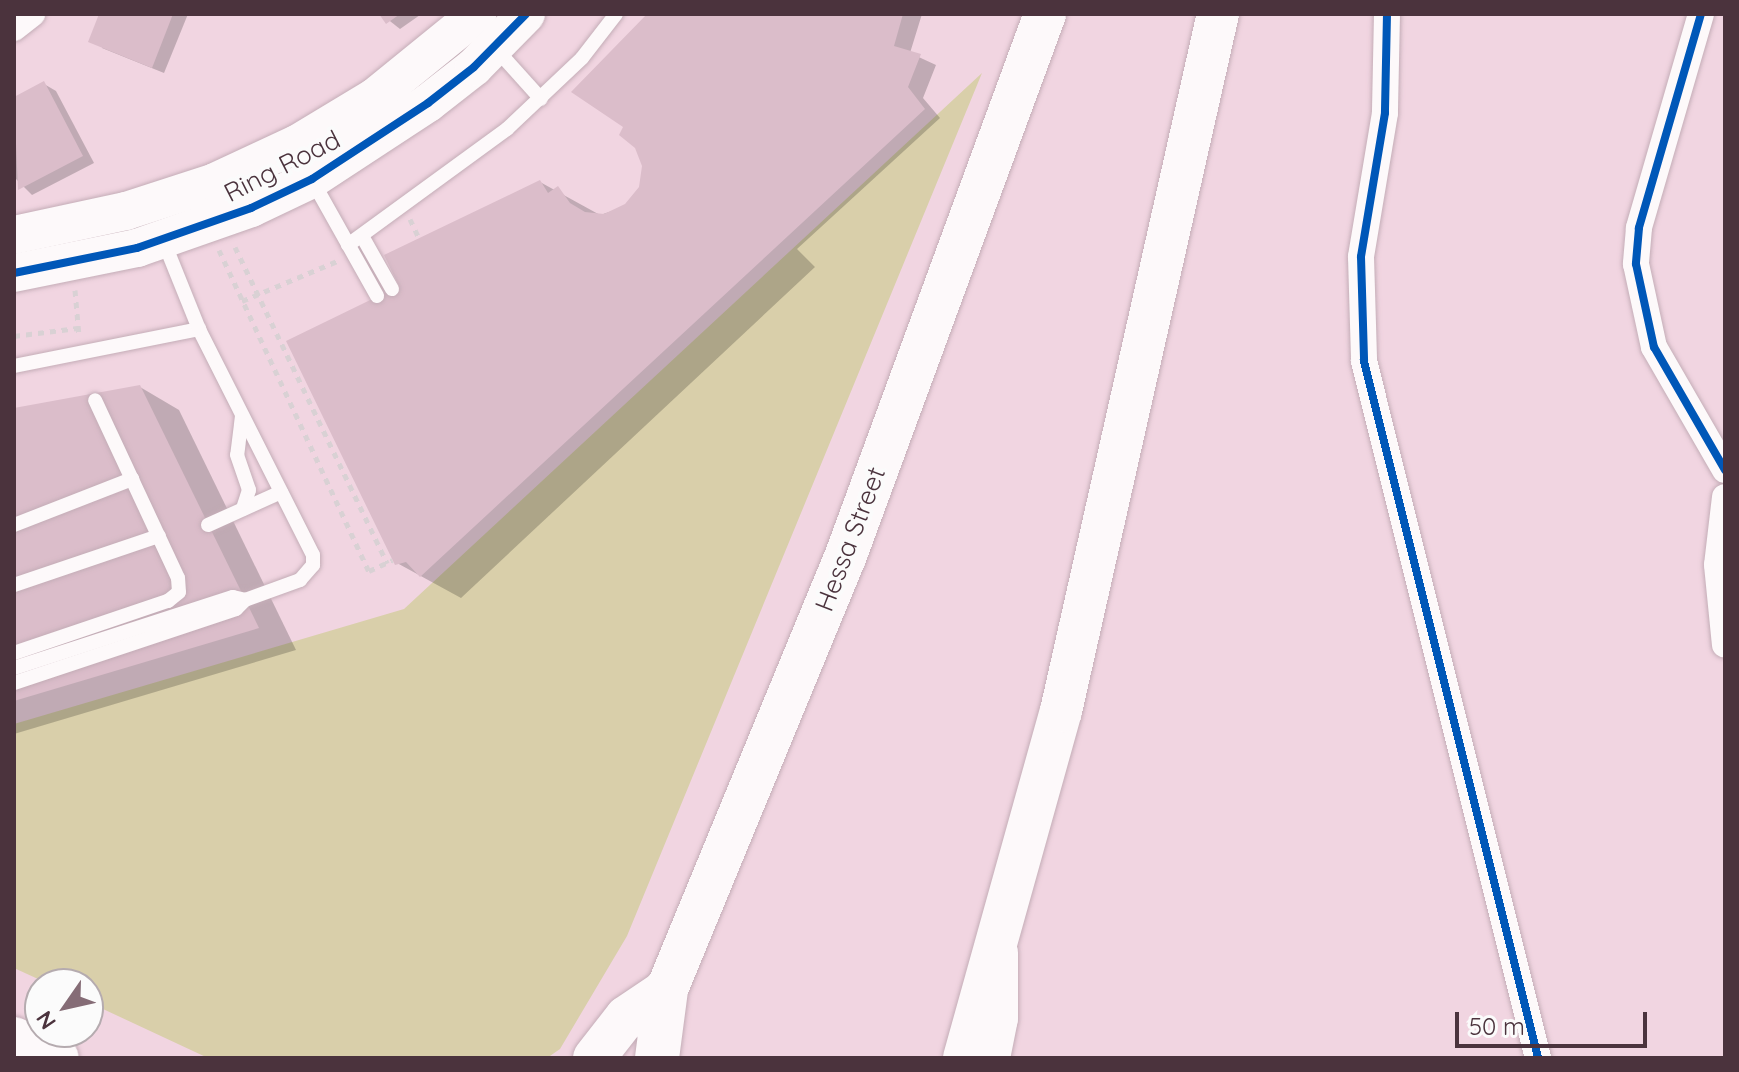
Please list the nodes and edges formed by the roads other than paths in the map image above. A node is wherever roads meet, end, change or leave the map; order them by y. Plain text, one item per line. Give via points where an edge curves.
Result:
1 (32, 14) edge
2 (526, 14) edge
3 (616, 14) edge
4 (1045, 14) edge
5 (1218, 14) edge
6 (1239, 14) edge
7 (1387, 14) edge
8 (1701, 14) edge
9 (463, 19) edge
10 (14, 28) edge
11 (495, 47) junction
12 (541, 99) junction
13 (1187, 146) junction
14 (312, 179) junction
15 (14, 235) edge
16 (362, 236) junction
17 (163, 239) junction
18 (348, 245) junction
19 (14, 273) edge
20 (392, 289) dead end
21 (377, 296) dead end
22 (199, 329) junction
23 (14, 366) edge
24 (95, 400) dead end
25 (242, 416) junction
26 (1725, 470) edge
27 (132, 479) junction
28 (281, 492) junction
29 (1725, 497) edge
30 (243, 509) junction
31 (14, 525) edge
32 (208, 525) dead end
33 (159, 536) junction
34 (14, 585) edge
35 (245, 600) junction
36 (1725, 645) edge
37 (14, 653) edge
38 (14, 668) edge
39 (14, 683) edge
40 (996, 953) junction
41 (666, 990) junction
42 (14, 1038) edge
43 (58, 1058) edge
44 (594, 1058) edge
45 (639, 1058) edge
46 (657, 1058) edge
47 (964, 1058) edge
48 (988, 1058) edge
49 (1538, 1058) edge

1 - 10 street
2 - 11 street, Ring Road
3 - 12 lane
4 - 41 main road, Hessa Street via 846,555
5 - 13 main road
6 - 13 street via 1222,71
7 - 49 street via 1385,113 1361,257 1364,361
8 - 26 street via 1639,228 1636,264 1654,347
9 - 15 street, Ring Road via 375,97 297,144 215,182 126,211
11 - 12 lane
11 - 14 street, Ring Road via 428,103
12 - 16 lane via 437,185
13 - 40 main road via 1061,711
14 - 17 street, Ring Road
14 - 18 lane
16 - 18 lane
16 - 20 lane
17 - 19 street, Ring Road
17 - 22 lane
18 - 21 lane
22 - 23 lane
22 - 25 lane
24 - 27 lane
25 - 28 lane
25 - 30 lane via 237,455 249,490
27 - 31 lane
27 - 33 lane
28 - 30 lane
28 - 35 lane via 313,555 313,565 300,580
29 - 36 street via 1717,565
30 - 32 lane
33 - 34 lane
33 - 37 lane via 180,585 174,598
35 - 38 lane via 233,597
35 - 39 lane via 236,609
40 - 47 main road
40 - 48 highway via 996,1018
41 - 44 main road via 626,1017
41 - 45 main road, Hessa Street
41 - 46 highway
42 - 43 main road

